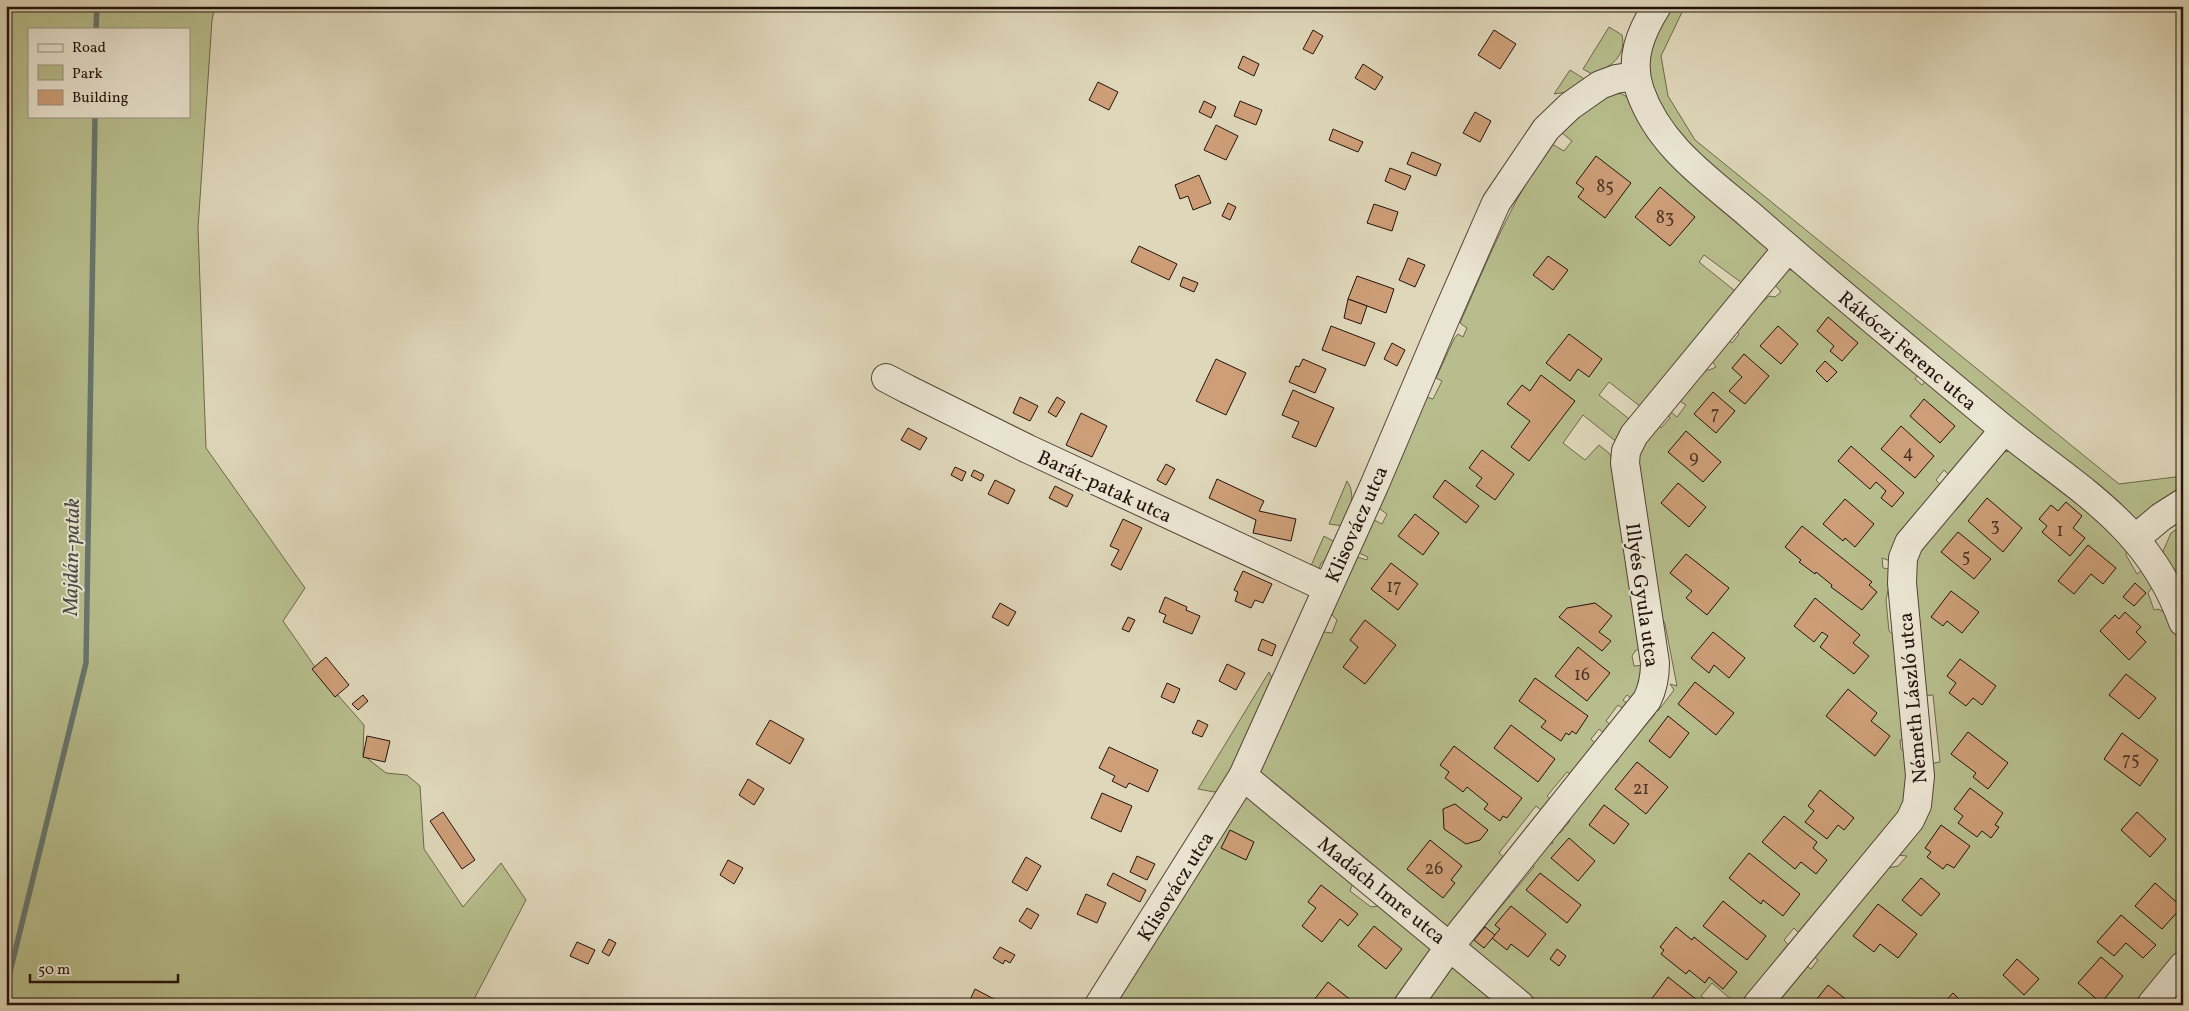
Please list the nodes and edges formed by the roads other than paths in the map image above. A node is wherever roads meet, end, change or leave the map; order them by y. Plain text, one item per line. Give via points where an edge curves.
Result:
1 (1657, 6) edge
2 (1635, 76) junction
3 (1788, 248) junction
4 (886, 378) dead end
5 (2004, 430) junction
6 (2183, 503) edge
7 (2136, 538) junction
8 (1327, 588) junction
9 (2183, 622) edge
10 (1243, 776) junction
11 (1450, 946) junction
12 (2183, 966) edge
13 (1099, 1005) edge
14 (1408, 1005) edge
15 (1520, 1005) edge
16 (1757, 1005) edge
17 (2150, 1005) edge

1 - 2 street via 1637,47
2 - 3 street, Rákóczi Ferenc utca via 1650,115 1676,151
2 - 8 street, Klisovácz utca via 1600,85 1570,106 1541,136 1496,203
3 - 5 street, Rákóczi Ferenc utca
3 - 11 street, Illyés Gyula utca via 1634,435 1626,451 1625,463 1655,663 1651,693
4 - 8 street, Barát-patak utca via 1028,449
5 - 7 street, Rákóczi Ferenc utca via 2088,494
5 - 16 street, Németh László utca via 1909,543 1903,558 1902,583 1920,776 1917,805 1910,820
6 - 7 street
7 - 9 street, Rákóczi Ferenc utca via 2166,585
8 - 10 street, Klisovácz utca
10 - 11 street, Madách Imre utca
10 - 13 street, Klisovácz utca
11 - 14 street, Illyés Gyula utca
11 - 15 street, Madách Imre utca
12 - 17 street

